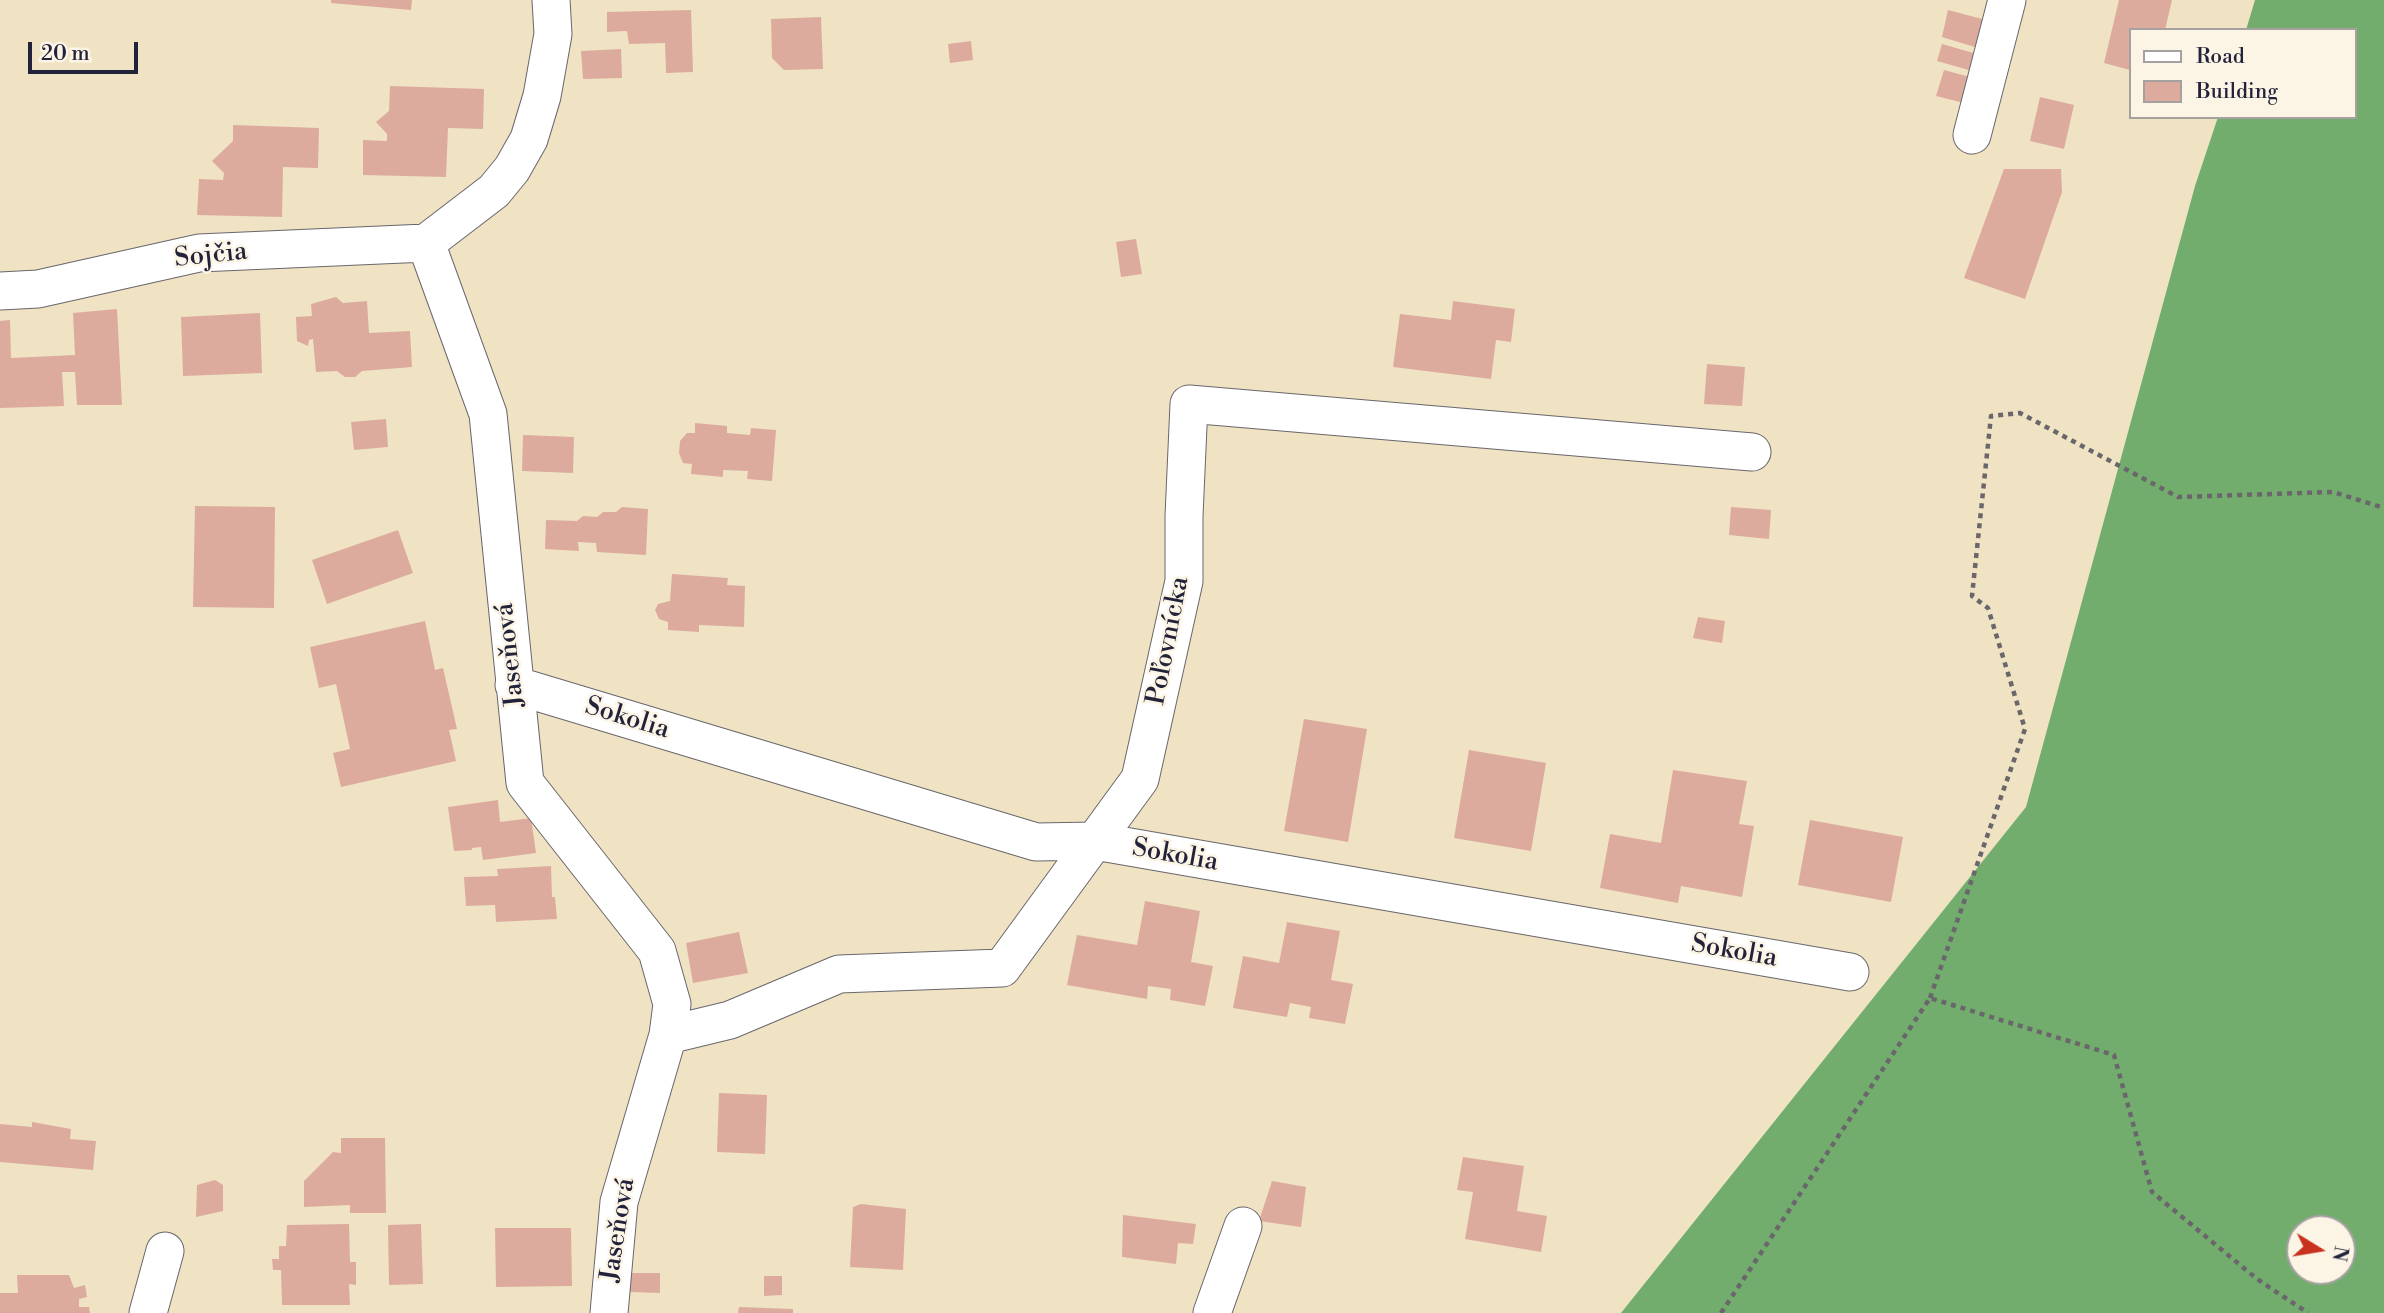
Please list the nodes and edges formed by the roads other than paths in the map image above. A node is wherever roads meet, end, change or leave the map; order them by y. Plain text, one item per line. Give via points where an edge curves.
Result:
1 (551, 0) edge
2 (2007, 0) edge
3 (1972, 135) dead end
4 (426, 243) junction
5 (0, 291) edge
6 (1752, 452) dead end
7 (514, 685) junction
8 (1095, 841) junction
9 (1850, 972) dead end
10 (668, 1035) junction
11 (1243, 1226) dead end
12 (165, 1251) dead end
13 (148, 1313) edge
14 (608, 1313) edge
15 (1212, 1313) edge

1 - 4 street via 553,34 529,139 494,191
2 - 3 street
4 - 5 street, Sojčia via 199,253 38,289
4 - 7 street, Jaseňová via 488,414
6 - 8 street, Poľovnícka via 1189,404 1184,581 1140,779
7 - 8 street, Sokolia via 1036,842
7 - 10 street, Jaseňová via 525,783 657,951 672,1004
8 - 9 street, Sokolia
8 - 10 street, Poľovnícka via 1002,968 839,974 730,1020
10 - 14 street, Jaseňová via 619,1202
11 - 15 street
12 - 13 street

